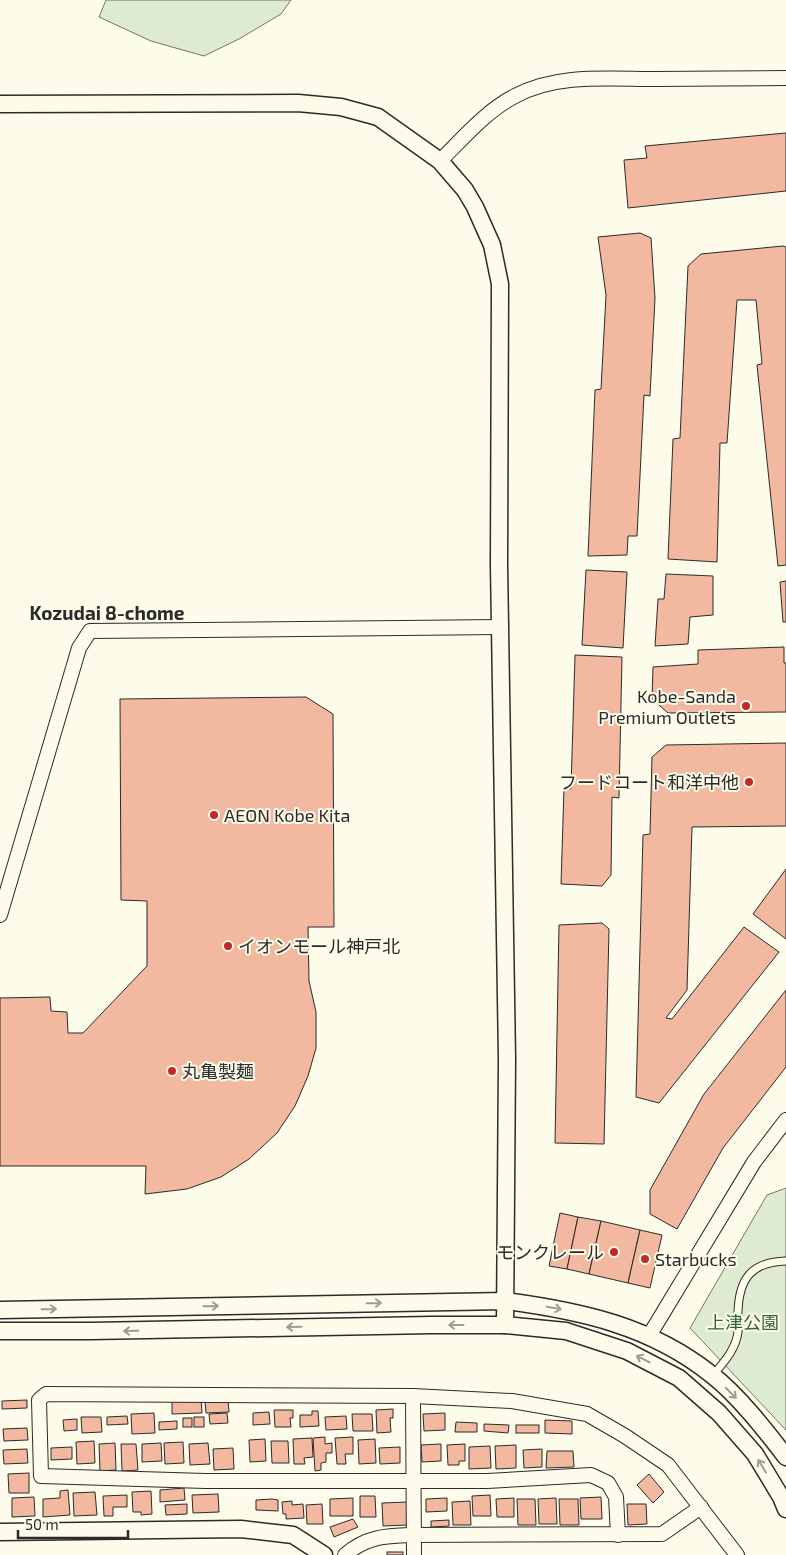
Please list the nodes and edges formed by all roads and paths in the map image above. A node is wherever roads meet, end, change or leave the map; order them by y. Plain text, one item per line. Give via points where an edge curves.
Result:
1 (786, 78) edge
2 (0, 104) edge
3 (440, 160) junction
4 (500, 627) junction
5 (0, 915) edge
6 (786, 1120) edge
7 (786, 1261) edge
8 (506, 1301) junction
9 (0, 1310) edge
10 (505, 1325) junction
11 (0, 1332) edge
12 (649, 1336) junction
13 (713, 1375) junction
14 (413, 1396) junction
15 (786, 1457) edge
16 (414, 1480) junction
17 (701, 1507) junction
18 (786, 1509) edge
19 (0, 1532) edge
20 (414, 1535) junction
21 (618, 1535) junction
22 (324, 1555) edge
23 (345, 1555) edge
24 (414, 1555) edge
25 (738, 1555) edge

1 - 3 street via 556,82 530,89 498,107
2 - 3 street via 298,103 341,107 378,117
3 - 4 street via 475,207 492,245 499,277
4 - 5 street via 90,631 79,648
4 - 8 street via 508,1059
6 - 12 street via 754,1162
7 - 13 lane via 772,1261 753,1269 740,1288 738,1332 732,1351
9 -> 8 street
8 - 10 street
8 -> 12 street via 586,1314
10 -> 11 street
18 -> 10 street via 755,1454 718,1413 679,1378 627,1351 566,1331
12 - 13 street
13 -> 15 street via 746,1408
14 - 16 street
14 - 16 street via 46,1394 39,1400 41,1476 205,1481
14 - 17 street via 512,1401 587,1414 668,1465
16 - 20 street
16 - 21 street via 487,1481 591,1475 608,1483 616,1497
17 - 21 street via 662,1534
17 - 25 street
19 - 22 street via 241,1529 293,1534
20 - 21 street
20 - 23 street via 378,1536
20 - 24 street

